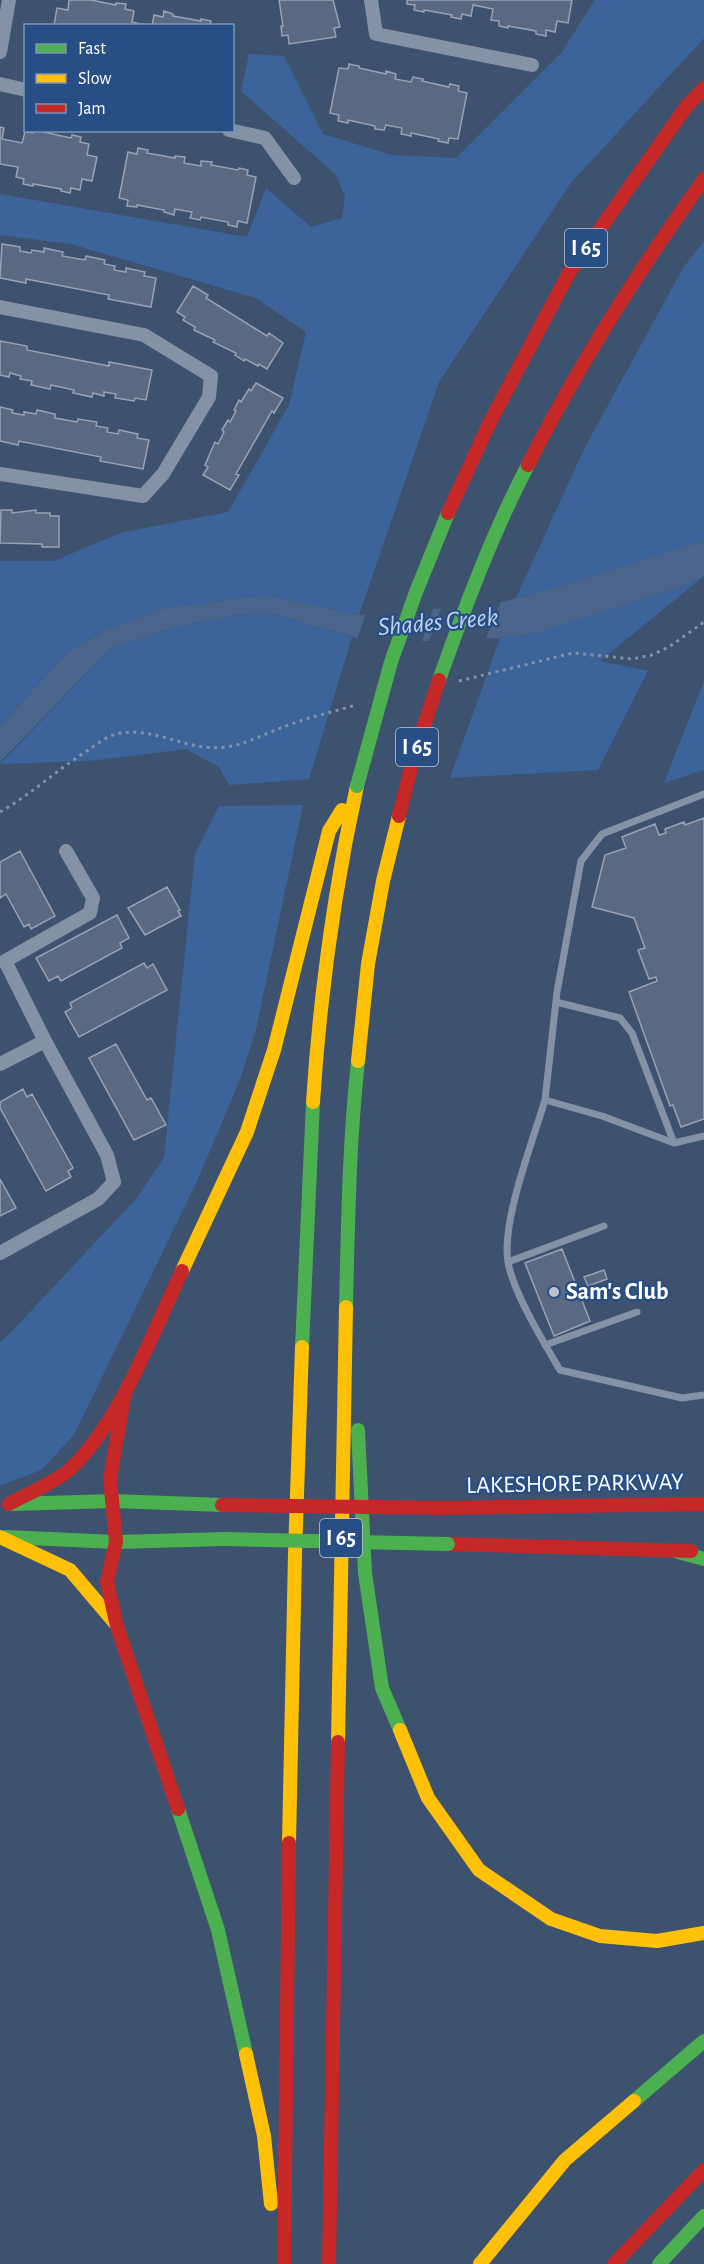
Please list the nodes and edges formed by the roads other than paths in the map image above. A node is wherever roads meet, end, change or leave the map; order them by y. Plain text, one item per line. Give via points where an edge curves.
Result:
1 (9, 0) edge
2 (371, 0) edge
3 (0, 52) edge
4 (532, 65) dead end
5 (0, 84) edge
6 (704, 88) edge
7 (24, 90) edge
8 (234, 131) edge
9 (294, 178) dead end
10 (704, 178) edge
11 (0, 307) edge
12 (0, 474) edge
13 (357, 786) junction
14 (704, 794) edge
15 (66, 851) dead end
16 (2, 956) edge
17 (556, 1002) junction
18 (45, 1041) junction
19 (0, 1064) edge
20 (545, 1100) junction
21 (704, 1136) edge
22 (674, 1143) junction
23 (604, 1226) dead end
24 (0, 1253) edge
25 (508, 1262) junction
26 (347, 1290) junction
27 (636, 1312) dead end
28 (545, 1345) junction
29 (125, 1392) junction
30 (704, 1395) edge
31 (113, 1501) junction
32 (5, 1504) edge
33 (704, 1504) edge
34 (0, 1537) edge
35 (116, 1542) junction
36 (704, 1549) edge
37 (678, 1552) junction
38 (704, 1559) edge
39 (117, 1626) junction
40 (704, 1933) edge
41 (704, 2041) edge
42 (704, 2170) edge
43 (704, 2216) edge
44 (277, 2264) edge
45 (284, 2264) edge
46 (329, 2264) edge
47 (480, 2264) edge
48 (614, 2264) edge
49 (659, 2264) edge

1 - 3 street
2 - 4 street via 376,34
5 - 7 street
6 - 13 main road, I 65, bridge via 686,107 569,273 490,422 452,502 417,591 380,698
8 - 9 street via 265,138
10 - 26 main road, I 65, bridge via 588,351 517,483 461,615 414,756 383,881 359,1033
11 - 12 street via 144,335 211,376 209,397 163,474 143,496
13 - 29 main road via 329,831 274,1050 247,1132
13 - 45 main road, I 65 via 328,934 314,1071 295,1485
14 - 17 lane via 602,834 581,861
15 - 16 street via 93,898 90,913
16 - 18 street
17 - 20 lane
17 - 22 lane via 620,1018 632,1033
18 - 19 street
18 - 24 street via 107,1155 114,1182 98,1199
20 - 22 lane
20 - 25 lane via 516,1196 507,1239
21 - 22 lane
23 - 25 lane
25 - 28 lane
26 - 40 main road via 365,1573 382,1688 428,1798 479,1870 551,1919 600,1936 657,1941
26 - 46 main road, I 65
27 - 28 lane
28 - 30 lane via 560,1370 682,1398
29 - 31 main road via 110,1479
29 - 32 main road via 89,1450 67,1472
31 - 32 main road
31 - 33 main road, LAKESHORE PARKWAY, bridge via 446,1508
31 - 35 main road
34 - 35 main road
34 - 39 main road via 70,1570
35 - 37 main road, bridge via 224,1539
35 - 39 main road via 107,1582
36 - 37 main road
37 - 38 main road
39 - 44 main road via 218,1930 264,2136
41 - 47 main road via 565,2160
42 - 48 main road
43 - 49 main road

